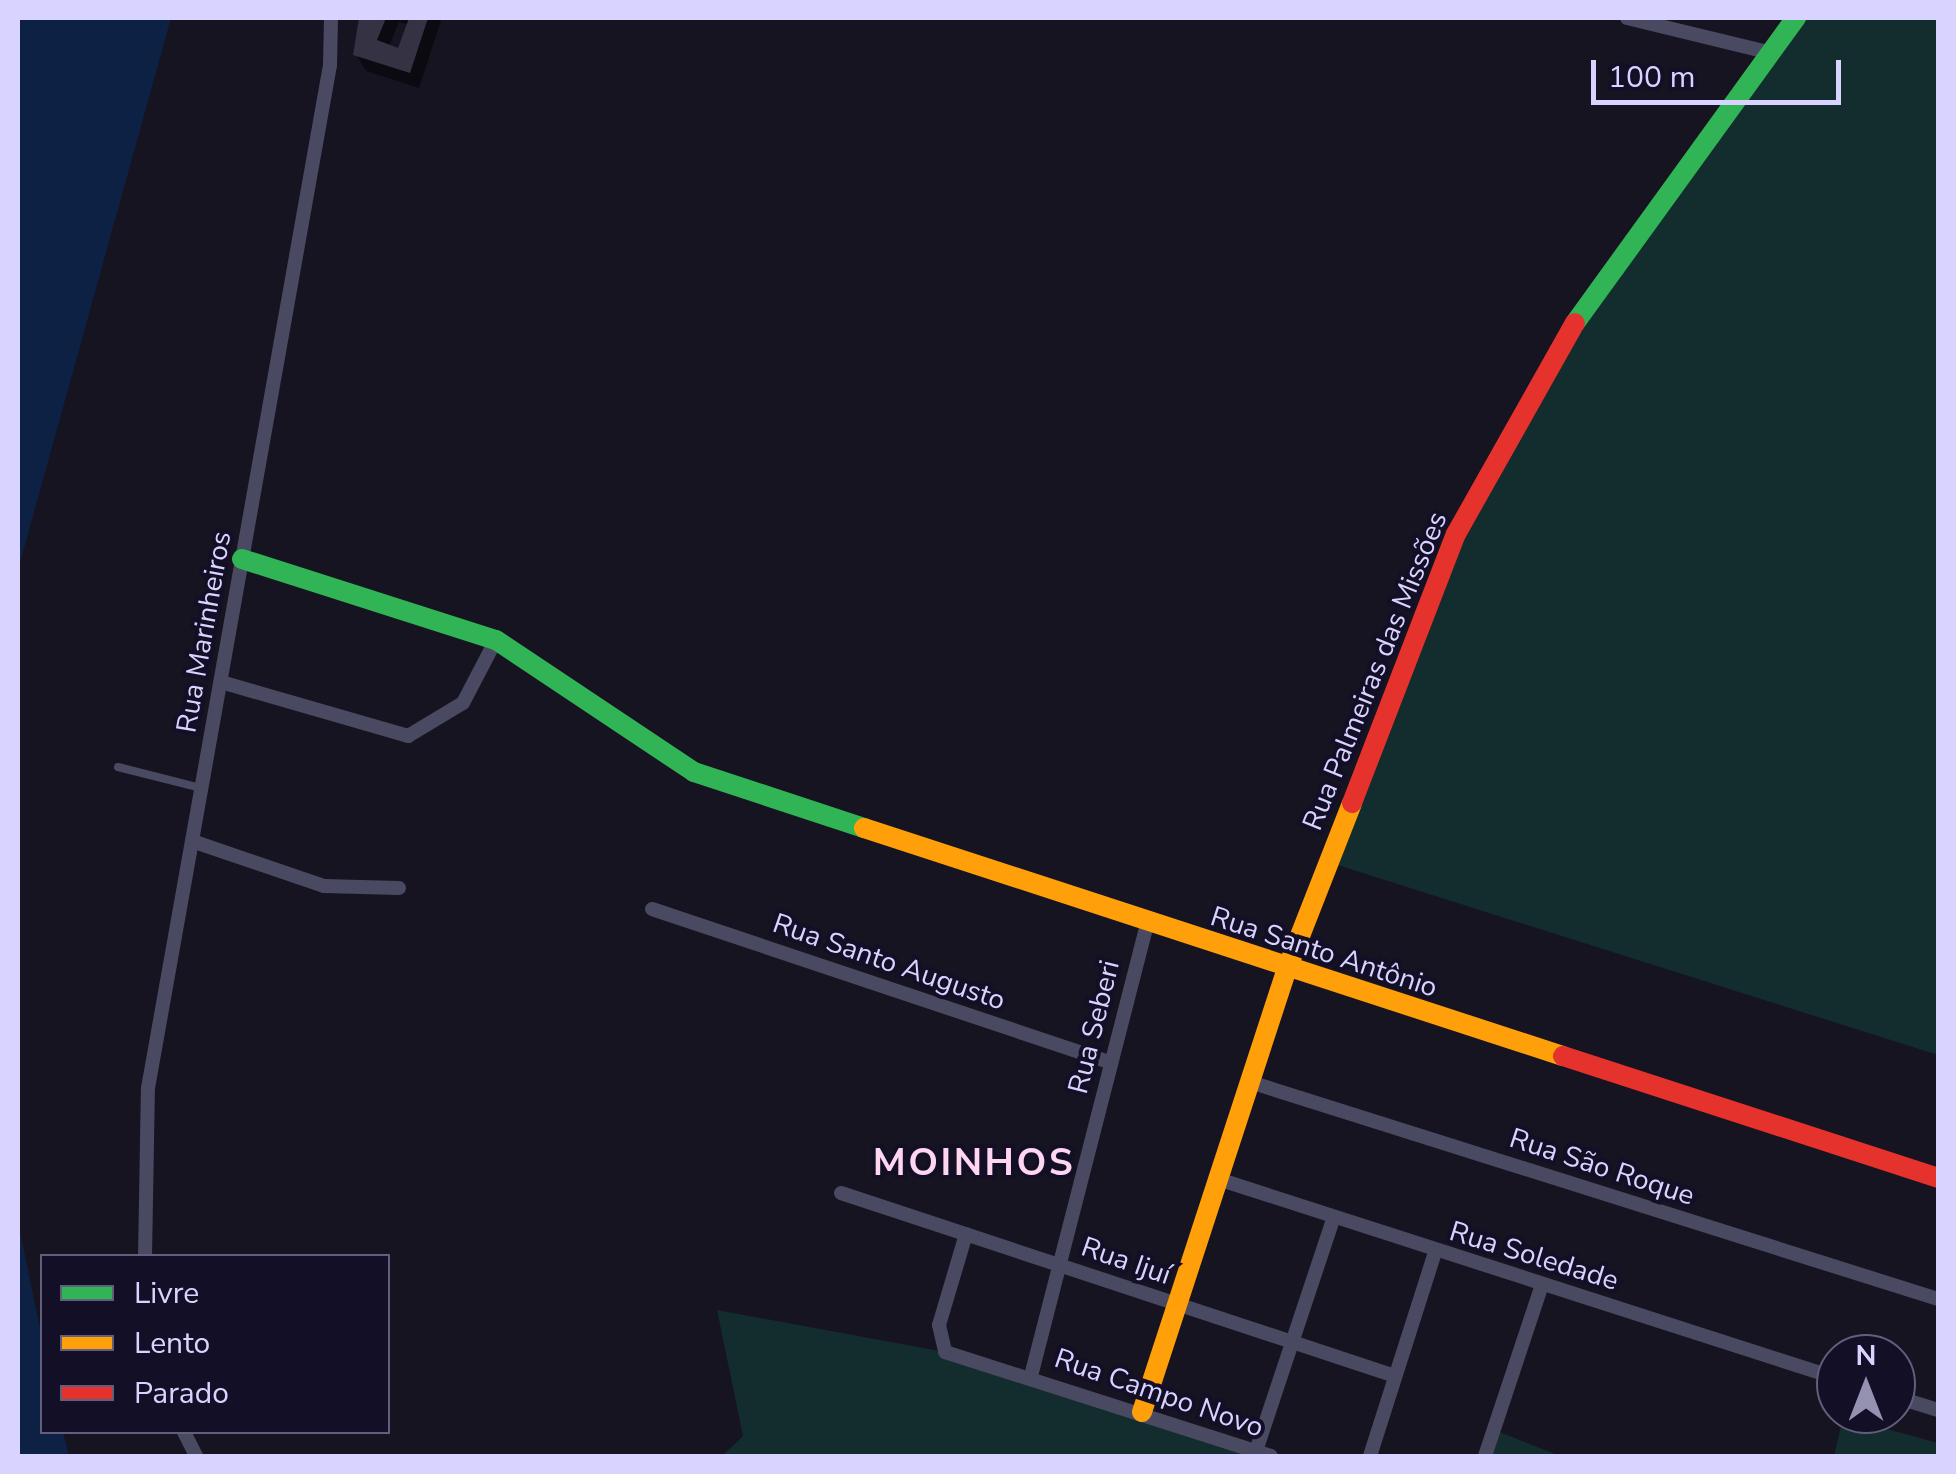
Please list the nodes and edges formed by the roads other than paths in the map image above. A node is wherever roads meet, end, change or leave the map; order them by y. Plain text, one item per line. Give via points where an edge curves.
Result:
1 (331, 18) edge
2 (1627, 18) edge
3 (1796, 18) edge
4 (1768, 52) junction
5 (242, 558) junction
6 (496, 640) junction
7 (221, 682) junction
8 (118, 766) dead end
9 (202, 788) junction
10 (192, 841) junction
11 (399, 888) dead end
12 (652, 909) dead end
13 (1147, 924) junction
14 (1286, 969) junction
15 (1111, 1063) junction
16 (1250, 1082) junction
17 (1938, 1178) edge
18 (1218, 1179) junction
19 (841, 1192) dead end
20 (1333, 1220) junction
21 (966, 1234) junction
22 (1436, 1252) junction
23 (145, 1254) edge
24 (1060, 1265) junction
25 (1542, 1284) junction
26 (1938, 1299) edge
27 (1176, 1304) junction
28 (1294, 1341) junction
29 (1816, 1372) edge
30 (1031, 1376) junction
31 (1396, 1376) junction
32 (1142, 1412) junction
33 (1263, 1454) edge
34 (1370, 1456) edge
35 (1485, 1456) edge

1 - 5 street, Rua Marinheiros via 330,64
2 - 4 street
3 - 4 street, Rua Palmeiras das Missões
4 - 14 street, Rua Palmeiras das Missões via 1604,273 1456,534
5 - 6 street, Rua Santo Antônio
5 - 7 street, Rua Marinheiros
6 - 7 street via 463,702 408,736
6 - 13 street, Rua Santo Antônio via 694,772
7 - 9 street, Rua Marinheiros
8 - 9 lane
9 - 10 street, Rua Marinheiros
10 - 11 street via 324,886
10 - 23 street, Rua Marinheiros via 148,1088
12 - 15 street, Rua Santo Augusto
13 - 14 street, Rua Santo Antônio
13 - 15 street, Rua Seberi
14 - 16 street, Rua Palmeiras das Missões
14 - 17 street, Rua Santo Antônio
15 - 24 street, Rua Seberi
16 - 18 street, Rua Palmeiras das Missões
16 - 26 street, Rua São Roque
18 - 20 street, Rua Soledade
18 - 27 street, Rua Palmeiras das Missões
19 - 21 street, Rua Ijuí
20 - 22 street, Rua Soledade
20 - 28 street
21 - 24 street, Rua Ijuí
21 - 30 street, Rua Campo Novo via 939,1325 945,1352
22 - 25 street, Rua Soledade
22 - 31 street
24 - 27 street, Rua Ijuí
24 - 30 street, Rua Seberi
25 - 29 street, Rua Soledade
25 - 35 street
27 - 28 street, Rua Ijuí
27 - 32 street, Rua Palmeiras das Missões
28 - 31 street, Rua Ijuí
28 - 33 street
30 - 32 street, Rua Campo Novo
31 - 34 street
32 - 33 street, Rua Campo Novo

